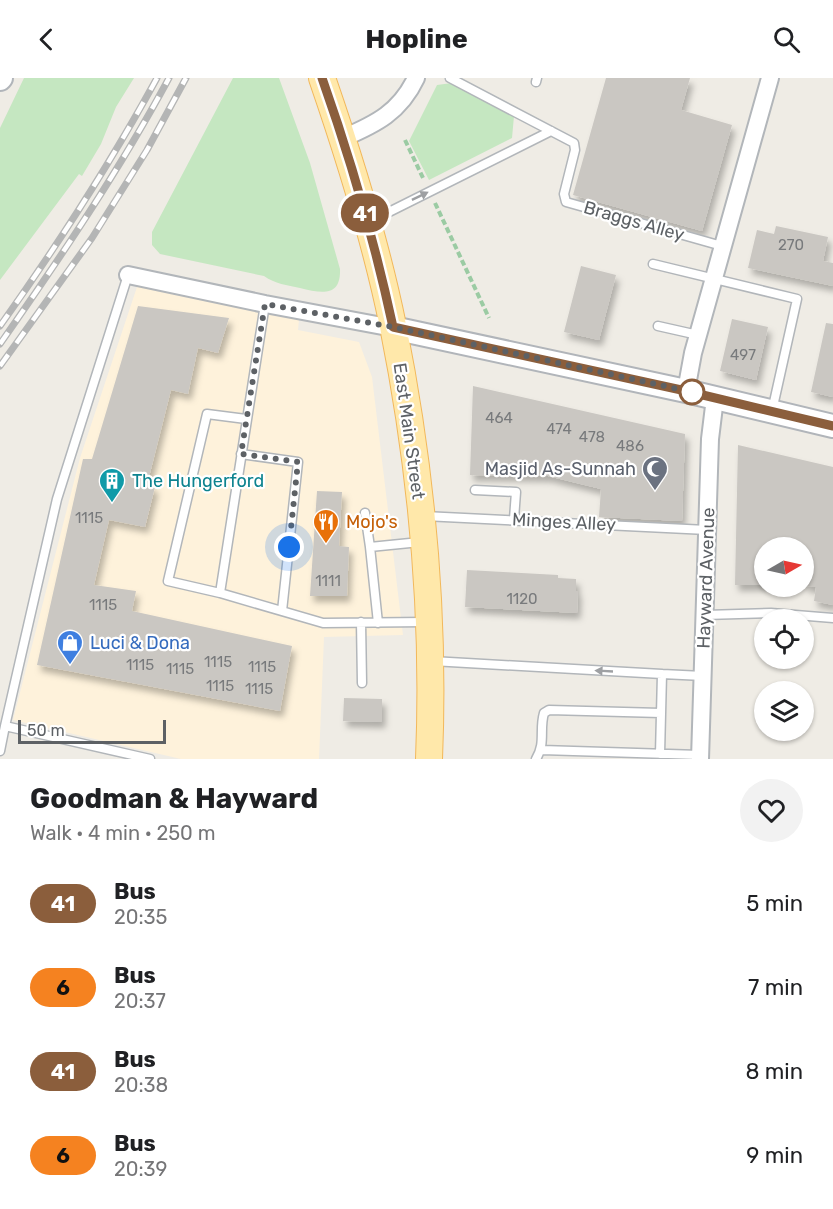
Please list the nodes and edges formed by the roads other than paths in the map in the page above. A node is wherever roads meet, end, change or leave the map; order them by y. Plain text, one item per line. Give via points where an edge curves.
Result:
1 (322, 78) edge
2 (416, 78) edge
3 (450, 78) edge
4 (770, 78) edge
5 (550, 131) junction
6 (343, 138) junction
7 (368, 222) junction
8 (722, 246) junction
9 (653, 264) dead end
10 (128, 275) joint
11 (713, 279) junction
12 (265, 304) junction
13 (658, 326) dead end
14 (393, 327) junction
15 (698, 335) junction
16 (686, 391) junction
17 (715, 398) junction
18 (772, 411) junction
19 (246, 419) junction
20 (833, 426) edge
21 (241, 454) junction
22 (475, 490) dead end
23 (365, 513) dead end
24 (420, 516) junction
25 (514, 519) junction
26 (707, 530) junction
27 (423, 541) junction
28 (370, 547) junction
29 (220, 593) junction
30 (282, 610) junction
31 (705, 615) junction
32 (833, 618) edge
33 (361, 622) junction
34 (429, 622) junction
35 (378, 623) junction
36 (431, 661) junction
37 (662, 674) junction
38 (703, 676) junction
39 (362, 684) dead end
40 (661, 714) junction
41 (5, 726) junction
42 (542, 750) junction
43 (0, 751) edge
44 (660, 754) junction
45 (700, 757) edge
46 (150, 759) edge
47 (429, 759) edge
48 (537, 759) edge

1 - 6 main road, East Main Street
2 - 6 street via 399,105 374,124
3 - 5 lane, Braggs Alley
4 - 8 street
7 -> 5 lane
5 - 8 lane, Braggs Alley via 574,143 564,194 566,202
6 - 7 main road, East Main Street
7 - 14 main road, East Main Street
8 - 11 street
9 - 11 lane
10 - 12 street
10 - 41 lane via 57,499
11 - 15 street
11 - 18 lane via 798,299
12 - 14 street
12 - 19 lane
13 - 15 lane
14 - 16 main road
14 - 24 main road, East Main Street
15 - 16 street
16 - 17 main road
17 - 18 main road
17 - 26 street, Hayward Avenue
18 - 20 main road
19 - 21 lane
19 - 29 lane via 207,414 168,581
21 - 29 lane
21 - 30 lane via 298,462
22 - 25 lane via 516,492
23 - 28 lane
24 - 25 lane, Minges Alley
24 - 27 main road, East Main Street
25 - 26 lane, Minges Alley
26 - 31 street, Hayward Avenue
27 - 28 lane
27 - 34 main road, East Main Street
28 - 35 lane
29 - 30 lane
30 - 33 lane via 323,623
31 - 32 lane via 771,613
31 - 38 street, Hayward Avenue
33 - 35 lane
33 - 39 lane
34 - 35 lane
34 - 36 main road, East Main Street
37 -> 36 lane
36 - 47 main road, East Main Street
37 - 38 lane
37 - 40 lane
38 - 45 street, Hayward Avenue
40 - 42 lane via 549,710 542,719
40 - 44 lane
41 - 43 lane
41 - 46 lane
42 - 44 lane
42 - 48 lane
44 - 45 lane

